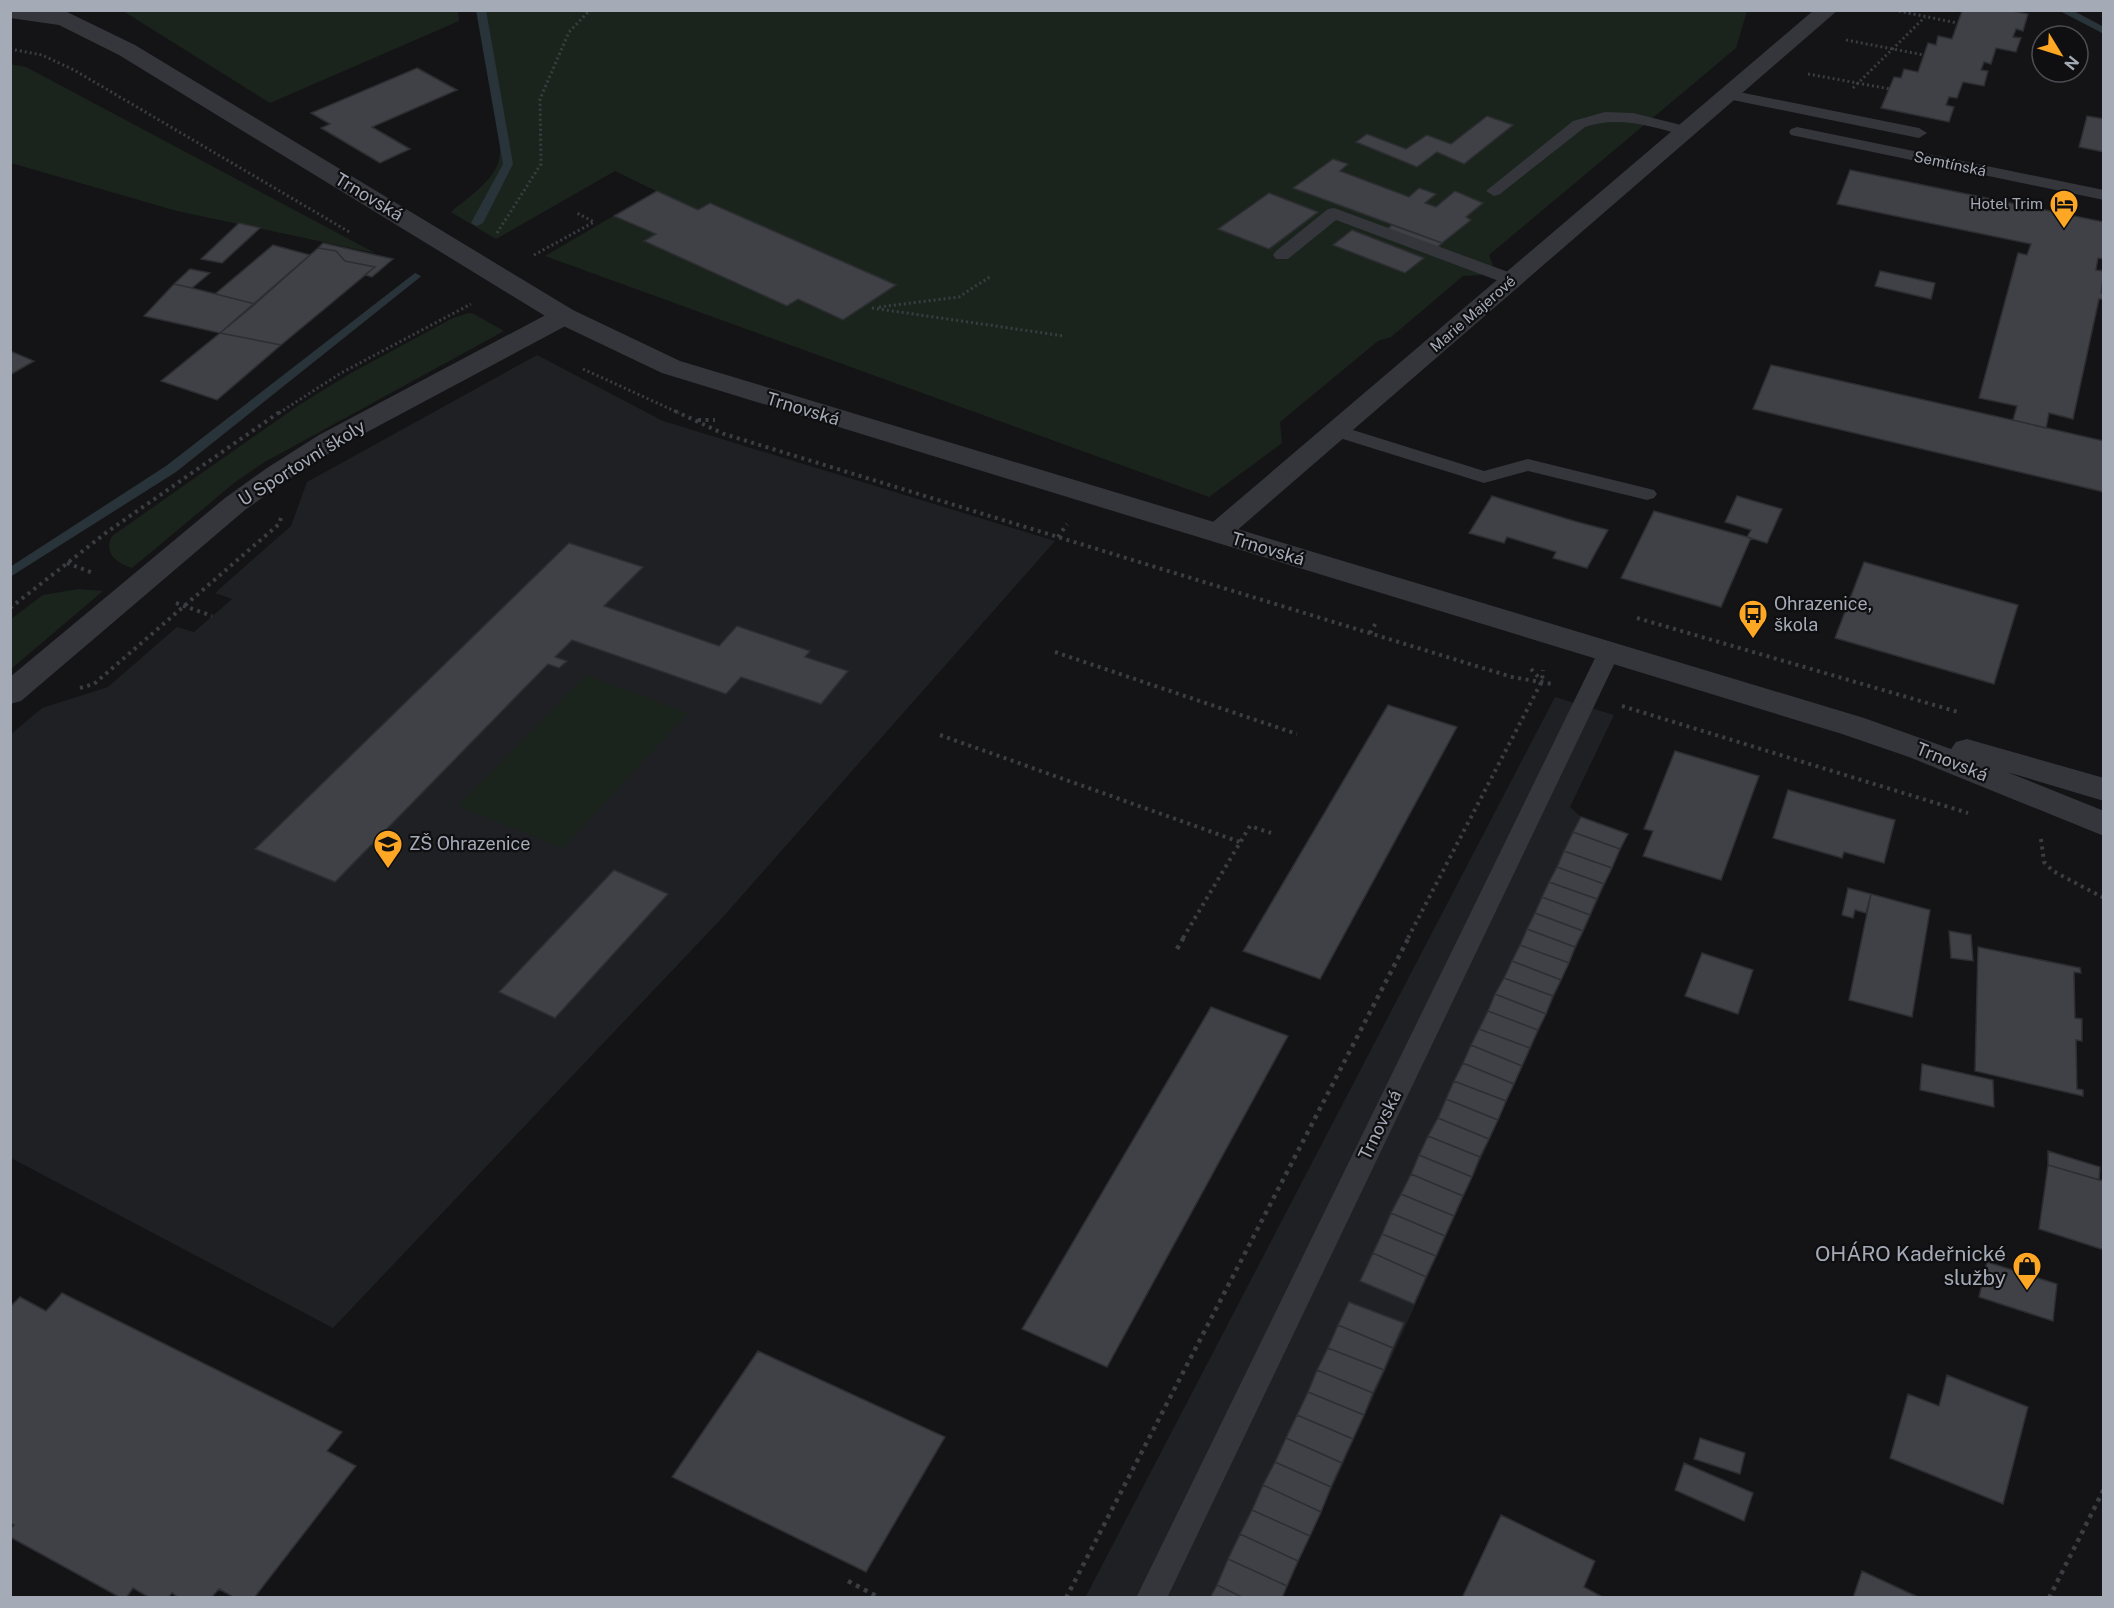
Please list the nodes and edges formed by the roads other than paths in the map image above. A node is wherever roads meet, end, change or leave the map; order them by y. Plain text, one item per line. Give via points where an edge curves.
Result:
1 (1828, 10) edge
2 (10, 11) edge
3 (53, 15) edge
4 (1729, 95) junction
5 (1687, 131) junction
6 (1797, 132) dead end
7 (1919, 133) dead end
8 (1494, 191) dead end
9 (2103, 195) edge
10 (1282, 255) dead end
11 (1513, 280) junction
12 (564, 316) junction
13 (1337, 430) junction
14 (1647, 494) dead end
15 (1217, 533) junction
16 (1609, 652) junction
17 (10, 694) edge
18 (1796, 708) junction
19 (2103, 790) edge
20 (2103, 824) edge
21 (1151, 1598) edge

1 - 4 street, Marie Majerové
2 - 3 street, Trnovská
3 - 12 street, Trnovská via 127,50
4 - 5 street, Marie Majerové
4 - 7 lane
5 - 8 lane via 1634,119 1591,119 1579,124
5 - 11 street, Marie Majerové
6 - 9 lane, Semtínská
10 - 11 lane via 1335,213
11 - 13 street, Marie Majerové
12 - 15 street, Trnovská via 670,367 707,380
12 - 17 street, U Sportovní školy via 329,441 276,474 235,504
13 - 14 lane via 1484,477 1528,465
13 - 15 street, Marie Majerové
15 - 16 street, Trnovská
16 - 18 street, Trnovská
16 - 21 lane, Trnovská
18 - 19 street, Trnovská via 1997,757
18 - 20 street, Trnovská via 1920,749

